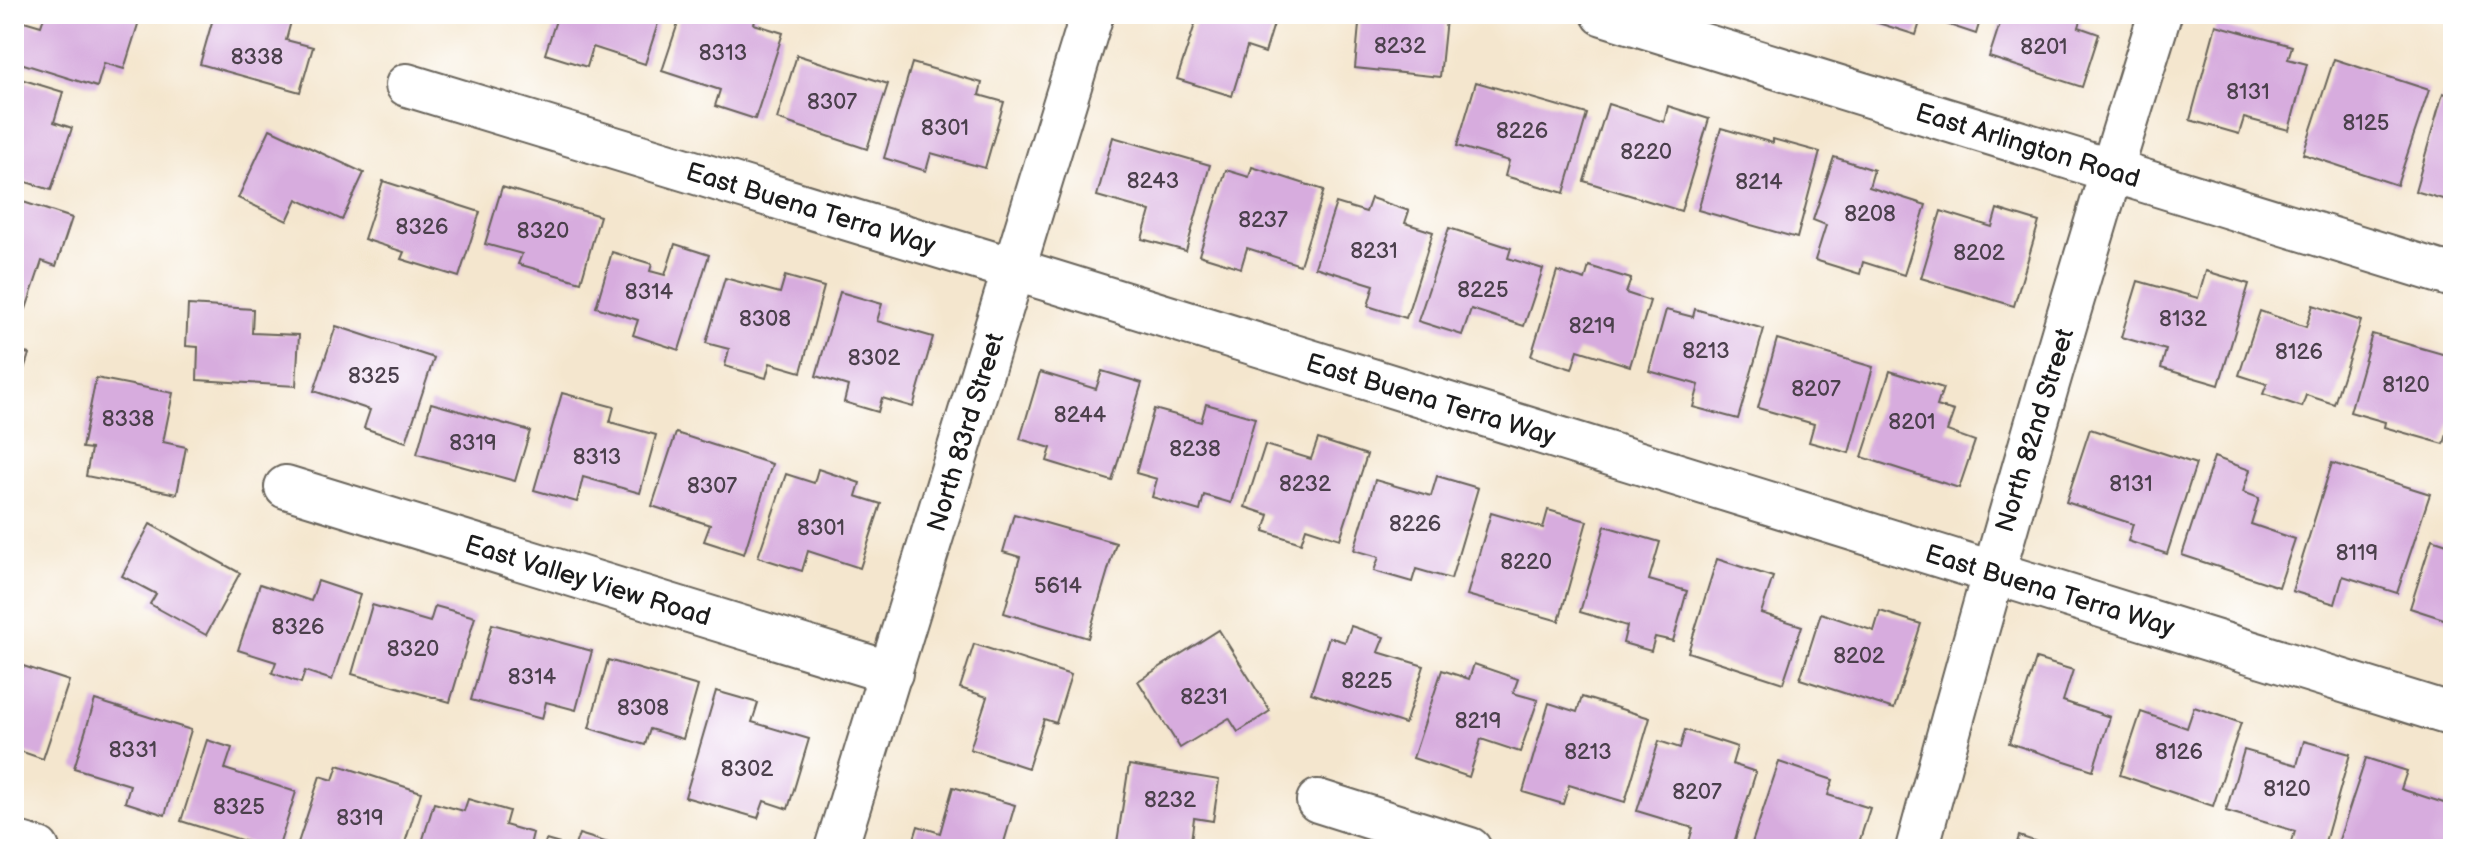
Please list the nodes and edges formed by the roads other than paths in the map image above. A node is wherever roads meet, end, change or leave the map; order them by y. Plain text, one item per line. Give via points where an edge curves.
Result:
1 (1092, 14) edge
2 (1603, 14) edge
3 (2160, 14) edge
4 (407, 85) dead end
5 (2111, 171) junction
6 (1015, 270) junction
7 (2453, 276) edge
8 (286, 487) dead end
9 (1992, 573) junction
10 (891, 673) junction
11 (2453, 715) edge
12 (1318, 801) dead end
13 (14, 842) edge
14 (38, 849) edge
15 (836, 849) edge
16 (1470, 849) edge
17 (1917, 849) edge

1 - 6 street, North 83rd Street
2 - 5 street, East Arlington Road
3 - 5 street, North 82nd Street
4 - 6 street, East Buena Terra Way
5 - 7 street, East Arlington Road
5 - 9 street, North 82nd Street
6 - 9 street, East Buena Terra Way
6 - 10 street, North 83rd Street
8 - 10 street, East Valley View Road
9 - 11 street, East Buena Terra Way
9 - 17 street, North 82nd Street
10 - 15 street, North 83rd Street
12 - 16 street
13 - 14 street

